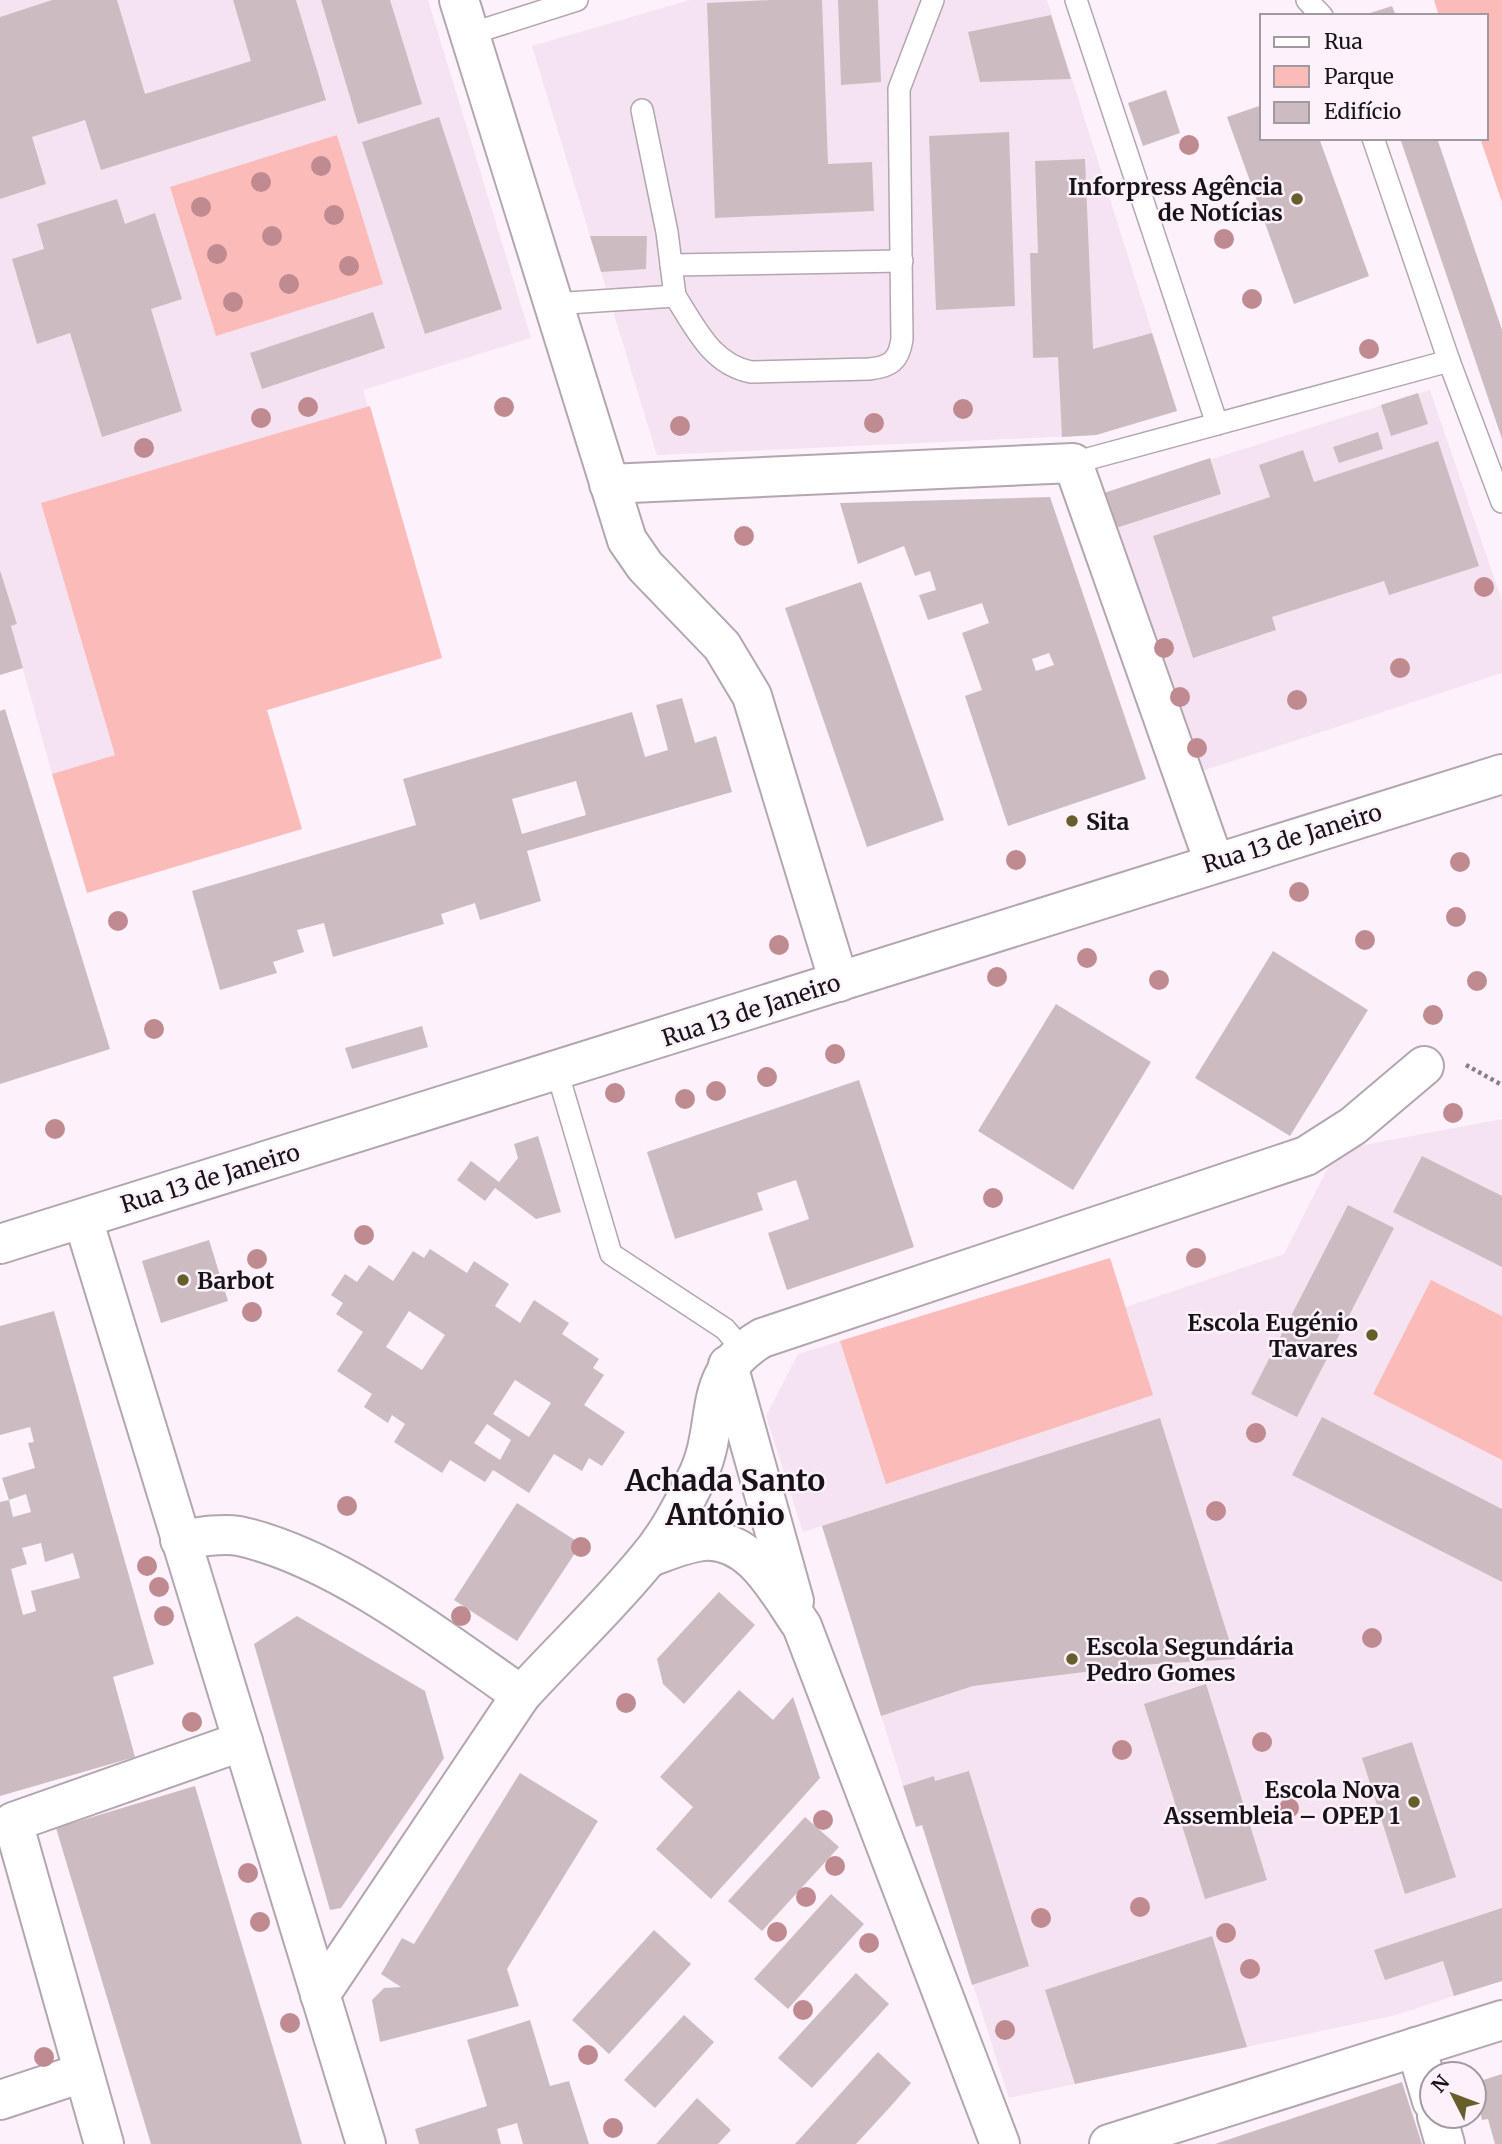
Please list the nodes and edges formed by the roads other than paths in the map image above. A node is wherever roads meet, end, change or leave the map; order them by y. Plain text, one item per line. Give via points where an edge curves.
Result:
1 (577, 0) edge
2 (933, 0) edge
3 (1076, 0) edge
4 (1307, 0) edge
5 (1320, 14) edge
6 (465, 17) edge
7 (642, 110) dead end
8 (1374, 140) edge
9 (901, 261) junction
10 (671, 265) junction
11 (675, 296) junction
12 (552, 304) junction
13 (1449, 361) junction
14 (1217, 424) junction
15 (1073, 463) junction
16 (609, 484) junction
17 (1502, 502) edge
18 (1502, 774) edge
19 (1214, 862) junction
20 (839, 982) junction
21 (1424, 1066) dead end
22 (557, 1071) junction
23 (83, 1219) junction
24 (0, 1244) edge
25 (735, 1357) junction
26 (180, 1540) junction
27 (650, 1557) junction
28 (802, 1626) junction
29 (521, 1695) junction
30 (243, 1741) junction
31 (320, 1995) junction
32 (1502, 2020) edge
33 (1416, 2047) junction
34 (1420, 2060) edge
35 (82, 2073) junction
36 (0, 2099) edge
37 (104, 2144) edge
38 (366, 2144) edge
39 (1000, 2144) edge
40 (1109, 2144) edge

1 - 6 lane
2 - 9 lane via 899,89
3 - 14 lane
4 - 5 lane
6 - 12 street
7 - 10 lane
8 - 13 lane
9 - 10 lane
9 - 11 lane via 901,352 886,368 735,369 712,352
10 - 11 lane
11 - 12 lane
12 - 16 street
13 - 14 lane
13 - 17 lane
14 - 15 lane
15 - 16 street
15 - 19 street
16 - 20 street via 627,540 659,581 722,646 752,696
18 - 19 street, Rua 13 de Janeiro
19 - 20 street, Rua 13 de Janeiro
20 - 22 street, Rua 13 de Janeiro
21 - 25 street via 1353,1126 1306,1156 762,1338
22 - 23 street, Rua 13 de Janeiro
22 - 25 lane via 611,1254 725,1329
23 - 24 street, Rua 13 de Janeiro
23 - 26 street
25 - 27 street via 717,1389 697,1477
25 - 28 street
26 - 29 street via 237,1536 334,1573
26 - 30 street
27 - 28 street via 704,1541 726,1544 748,1555
27 - 29 street
28 - 39 street
29 - 31 street
30 - 31 street
30 - 35 street via 13,1822
31 - 38 street
32 - 33 street
33 - 34 street
33 - 40 street
35 - 36 street
35 - 37 street

